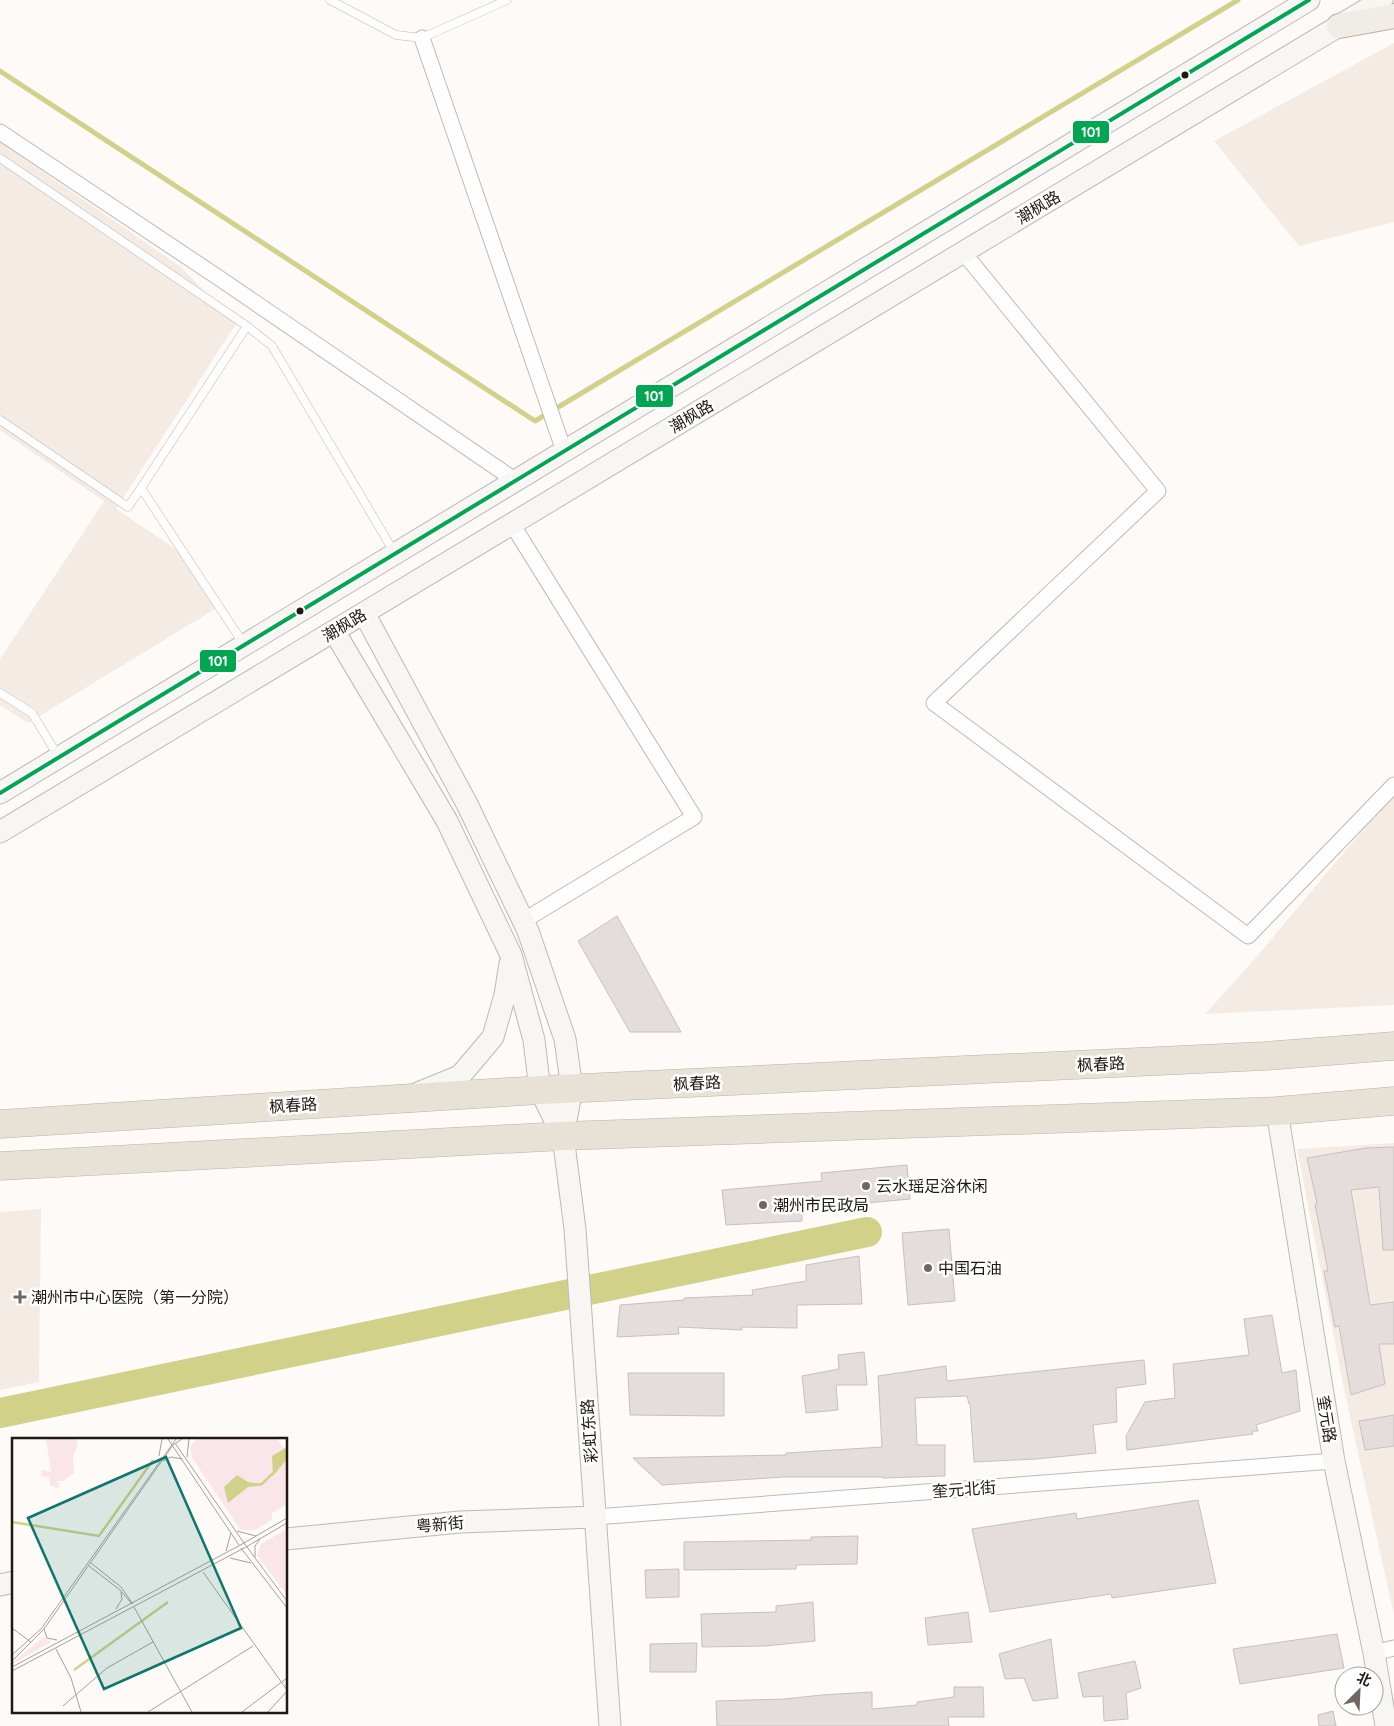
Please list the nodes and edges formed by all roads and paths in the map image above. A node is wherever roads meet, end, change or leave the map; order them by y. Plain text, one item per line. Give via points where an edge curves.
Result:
1 (330, 0) edge
2 (506, 0) edge
3 (1309, 0) edge
4 (1382, 0) edge
5 (1394, 16) edge
6 (1339, 26) junction
7 (422, 38) junction
8 (0, 132) edge
9 (0, 158) edge
10 (963, 252) junction
11 (247, 326) junction
12 (0, 420) edge
13 (564, 451) junction
14 (516, 481) junction
15 (141, 488) junction
16 (512, 524) junction
17 (395, 554) junction
18 (364, 613) junction
19 (334, 631) junction
20 (245, 645) junction
21 (0, 693) edge
22 (59, 758) junction
23 (1394, 784) edge
24 (0, 793) edge
25 (0, 832) edge
26 (523, 921) junction
27 (511, 955) junction
28 (1394, 1046) edge
29 (572, 1089) junction
30 (540, 1090) junction
31 (405, 1098) junction
32 (1394, 1101) edge
33 (1277, 1111) junction
34 (0, 1124) edge
35 (563, 1136) junction
36 (0, 1166) edge
37 (1334, 1461) junction
38 (595, 1517) junction
39 (288, 1539) edge
40 (1384, 1650) edge
41 (610, 1726) edge
42 (1386, 1726) edge

1 - 7 lane via 396,35
2 - 7 lane
3 - 13 main road
4 - 6 main road, 潮枫路
5 - 6 main road
6 - 10 main road, 潮枫路
7 - 13 street
8 - 14 street
9 - 11 lane
10 - 16 main road, 潮枫路
10 - 23 street via 1158,491 934,703 1248,936
11 - 15 lane
11 - 17 lane via 272,346
12 - 15 lane via 128,507
13 - 14 main road
14 - 17 main road
15 - 20 lane
16 - 18 main road, 潮枫路
16 - 26 street via 694,817
17 - 20 main road
18 - 19 main road, 潮枫路
18 - 26 main road via 467,804
19 - 25 main road, 潮枫路
19 - 27 main road via 447,821
20 - 22 main road
21 - 22 lane via 32,713
22 - 24 main road
26 - 29 main road via 565,1039
27 - 30 main road via 534,1040
27 - 31 main road via 505,995 492,1037 460,1076
28 - 29 highway, 枫春路 via 1265,1056
29 - 30 highway, 枫春路
29 - 35 main road
30 - 31 highway, 枫春路
30 - 35 main road
31 - 34 highway, 枫春路
32 - 33 highway
33 - 35 highway
33 - 37 main road, 奎元路
35 - 36 highway
35 - 38 main road, 彩虹东路 via 575,1229
37 - 38 street, 奎元北街
37 - 40 main road, 奎元路
38 - 39 main road, 粤新街 via 460,1522
38 - 41 main road, 彩虹东路
40 - 42 main road, 奎元路

